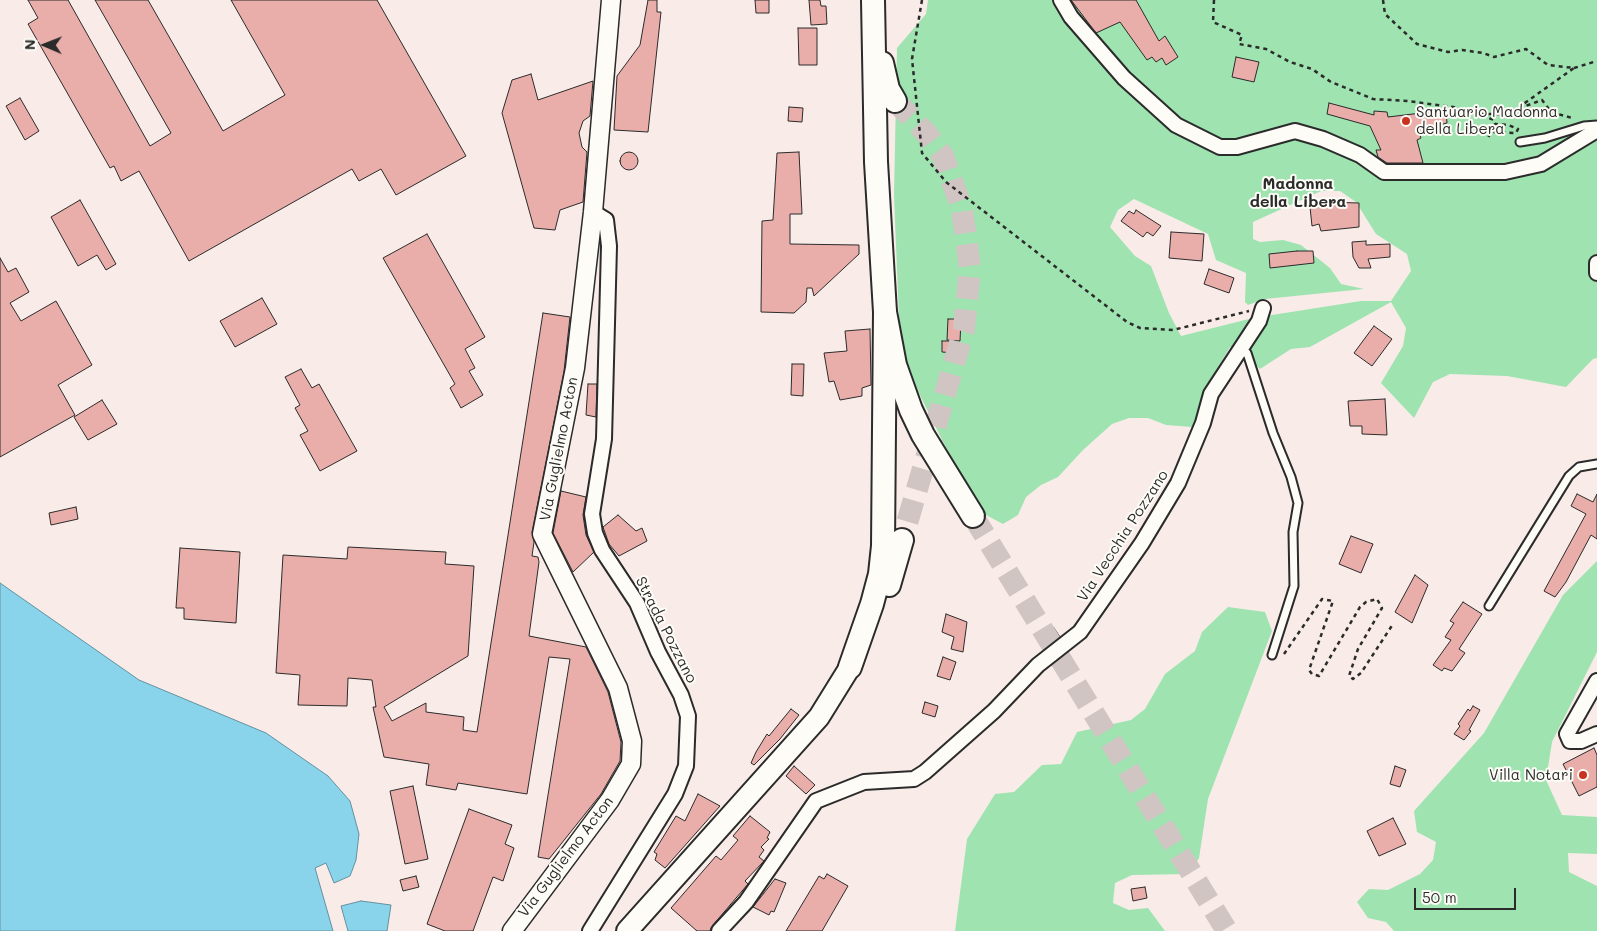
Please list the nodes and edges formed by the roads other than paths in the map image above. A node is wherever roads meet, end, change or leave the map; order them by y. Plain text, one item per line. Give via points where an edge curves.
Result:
1 (611, 0) edge
2 (873, 0) edge
3 (1061, 0) edge
4 (873, 30) junction
5 (895, 101) tunnel mouth
6 (1597, 125) edge
7 (1597, 130) edge
8 (1520, 142) dead end
9 (593, 212) junction
10 (1597, 263) edge
11 (1597, 272) edge
12 (1263, 308) road end
13 (885, 312) junction
14 (1236, 353) junction
15 (1597, 464) edge
16 (973, 516) tunnel mouth
17 (902, 540) tunnel mouth
18 (1489, 606) dead end
19 (1272, 655) road end
20 (850, 667) junction
21 (1597, 680) edge
22 (1597, 734) edge
23 (512, 931) edge
24 (590, 931) edge
25 (627, 931) edge
26 (719, 931) edge

1 - 9 street, Via Guglielmo Acton
2 - 4 main road
3 - 7 street via 1071,17 1124,78 1176,125 1220,147 1294,132 1323,139 1360,155 1384,172 1505,172 1541,164
4 - 5 main road via 888,89
4 - 13 main road via 876,162
6 - 8 lane
9 - 23 street, Via Guglielmo Acton via 575,368 542,534 618,688 632,741 631,764 610,800
9 - 24 street, Strada Pozzano via 606,220 609,246 604,439 592,514 595,533 602,550 637,603 688,716 686,766 676,794
10 - 11 street
12 - 14 street, Via Vecchia Pozzano via 1259,321
13 - 16 main road via 895,365 911,410
13 - 20 main road via 883,546 872,604
14 - 19 lane via 1247,353 1298,502 1294,532 1294,586
14 - 26 street, Via Vecchia Pozzano via 1211,394 1203,423 1178,483 1142,543 1080,632 1038,665 994,711 926,772 914,779 864,782 816,801 746,902
15 - 18 lane via 1579,467 1569,476
17 - 20 main road via 882,607
20 - 25 main road via 819,717
21 - 22 street via 1567,734 1570,741 1581,741

